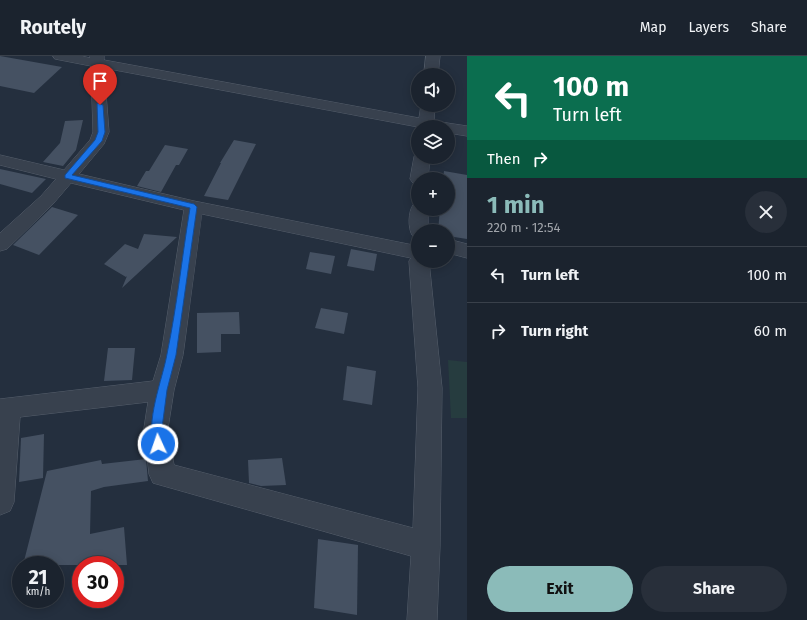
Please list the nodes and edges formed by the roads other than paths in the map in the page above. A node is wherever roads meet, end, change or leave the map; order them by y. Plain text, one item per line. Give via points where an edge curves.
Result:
1 (60, 56) edge
2 (433, 56) edge
3 (97, 60) edge
4 (432, 68) edge
5 (411, 123) edge
6 (455, 129) edge
7 (467, 131) edge
8 (0, 160) edge
9 (68, 176) junction
10 (194, 207) junction
11 (0, 244) edge
12 (455, 248) edge
13 (467, 251) edge
14 (411, 252) edge
15 (420, 268) edge
16 (162, 390) junction
17 (4, 409) edge
18 (0, 502) edge
19 (426, 546) junction
20 (422, 620) edge

1 - 3 street
2 - 4 street
3 - 5 street
3 - 9 street via 101,132 98,141
6 - 7 street
8 - 9 street
9 - 10 street
9 - 11 street via 47,200
10 - 14 street
10 - 16 street via 172,355
12 - 13 street
15 - 19 street via 430,388
16 - 17 street
16 - 19 street via 156,428 162,474
17 - 18 street
19 - 20 street

